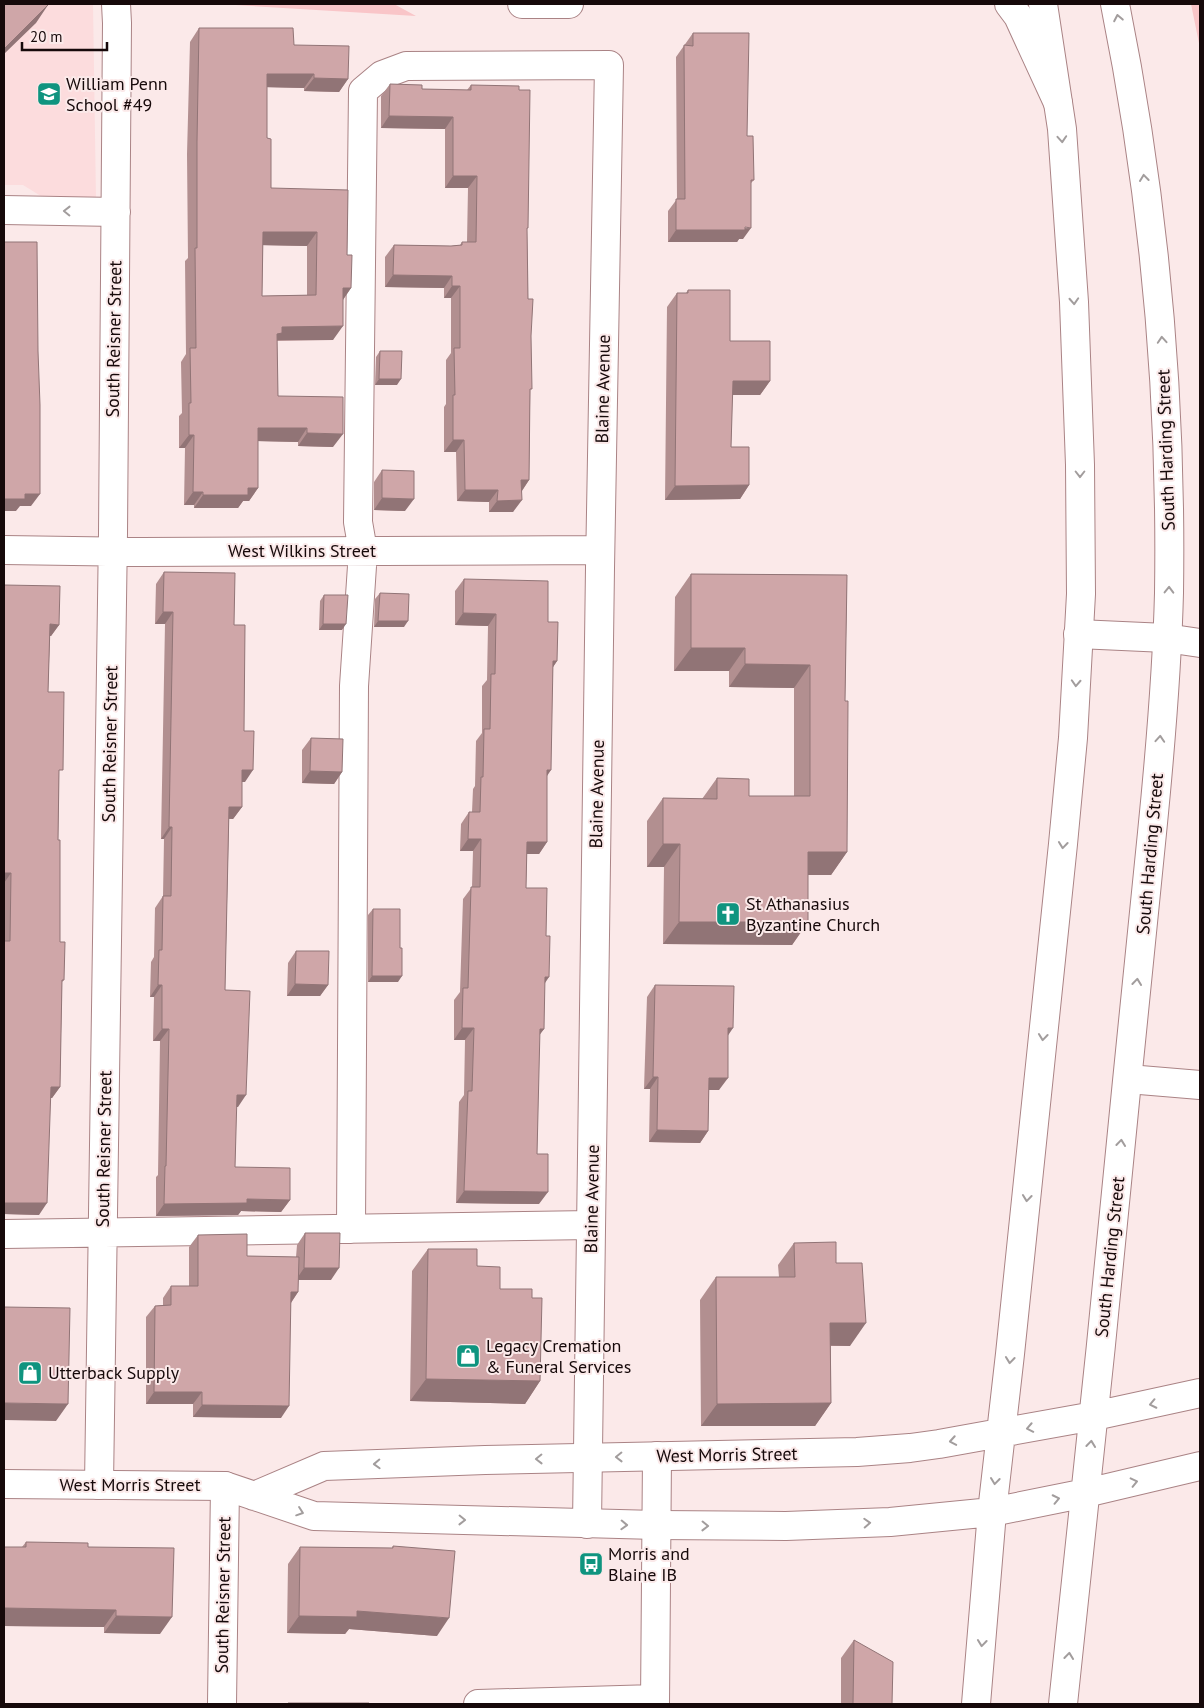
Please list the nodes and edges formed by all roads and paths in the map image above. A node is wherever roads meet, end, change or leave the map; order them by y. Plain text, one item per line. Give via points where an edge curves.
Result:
1 (116, 4) edge
2 (522, 4) edge
3 (570, 4) edge
4 (1009, 4) edge
5 (1043, 4) edge
6 (1115, 4) edge
7 (1058, 103) junction
8 (4, 210) edge
9 (116, 212) junction
10 (4, 550) edge
11 (600, 550) junction
12 (363, 551) junction
13 (112, 552) junction
14 (1078, 634) junction
15 (1166, 638) junction
16 (1200, 643) edge
17 (1128, 1080) junction
18 (1200, 1085) edge
19 (592, 1225) junction
20 (351, 1229) junction
21 (103, 1233) junction
22 (4, 1234) edge
23 (1200, 1393) edge
24 (1094, 1416) junction
25 (1001, 1433) junction
26 (657, 1456) junction
27 (588, 1457) junction
28 (1200, 1466) edge
29 (4, 1484) edge
30 (99, 1485) junction
31 (225, 1486) junction
32 (1086, 1493) junction
33 (254, 1496) junction
34 (992, 1512) junction
35 (587, 1524) junction
36 (656, 1525) junction
37 (655, 1702) edge
38 (222, 1704) edge
39 (478, 1704) edge
40 (976, 1704) edge
41 (1064, 1704) edge

1 - 9 main road, South Reisner Street
2 - 3 main road
4 - 7 main road via 1018,16
5 - 7 main road
15 -> 6 main road, South Harding Street via 1169,509 1162,334 1142,164
7 -> 14 main road via 1078,376 1081,584
9 -> 8 main road
9 - 13 main road, South Reisner Street
10 - 13 main road, West Wilkins Street
11 - 12 main road, West Wilkins Street
11 - 12 main road, Blaine Avenue via 609,65 406,66 382,75 363,91 358,522
11 - 19 main road, Blaine Avenue
12 - 13 main road, West Wilkins Street
12 - 20 main road via 354,686
13 - 21 main road, South Reisner Street
14 - 15 main road
14 -> 25 main road via 1063,844
15 - 16 main road
17 -> 15 main road, South Harding Street via 1156,791
17 - 18 main road
24 -> 17 main road, South Harding Street
19 - 20 main road
19 - 27 main road, Blaine Avenue
20 - 21 main road
21 - 22 main road
21 - 30 main road, South Reisner Street
23 -> 24 main road, West Morris Street
24 -> 25 main road, West Morris Street
32 -> 24 main road, South Harding Street
25 -> 26 main road, West Morris Street via 882,1451
25 -> 34 main road
26 -> 27 main road, West Morris Street
26 - 36 main road
27 -> 33 main road, West Morris Street via 324,1466
27 - 35 main road, Blaine Avenue
32 -> 28 main road, West Morris Street
29 - 30 main road, West Morris Street
30 - 31 main road, West Morris Street
31 - 33 main road, West Morris Street
31 - 38 main road, South Reisner Street
34 -> 32 main road, West Morris Street
41 -> 32 main road, South Harding Street
33 -> 35 main road, West Morris Street via 314,1516
36 -> 34 main road, West Morris Street via 836,1525
34 -> 40 main road
35 -> 36 main road, West Morris Street
36 - 37 main road
37 - 39 main road

